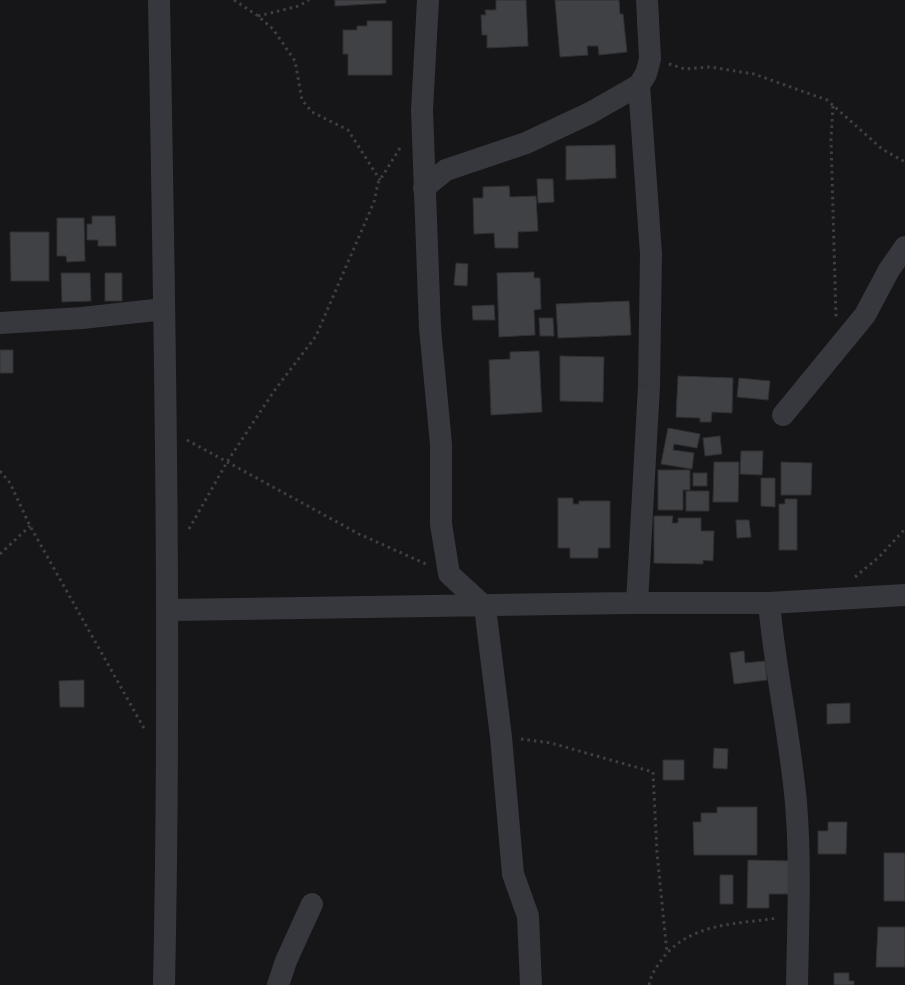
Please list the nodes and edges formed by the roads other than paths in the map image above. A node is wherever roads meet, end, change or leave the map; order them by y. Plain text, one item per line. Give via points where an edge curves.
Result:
1 (159, 0) edge
2 (428, 0) edge
3 (647, 0) edge
4 (639, 85) junction
5 (424, 188) junction
6 (905, 247) edge
7 (164, 309) junction
8 (0, 323) edge
9 (783, 415) dead end
10 (905, 595) edge
11 (638, 603) junction
12 (769, 603) junction
13 (484, 607) junction
14 (169, 610) junction
15 (312, 904) dead end
16 (164, 985) edge
17 (278, 985) edge
18 (531, 985) edge
19 (797, 985) edge

1 - 7 street
2 - 5 street via 422,110
3 - 4 street via 650,59
4 - 5 street via 590,113 526,143 446,170
4 - 11 street via 651,254
5 - 13 street via 430,328 441,444 441,524 449,574
6 - 9 street via 865,315
7 - 8 street
7 - 14 street
10 - 12 street
11 - 12 street
11 - 13 street
12 - 19 street via 796,804
13 - 14 street
13 - 18 street via 501,737 513,874 528,916
14 - 16 street
15 - 17 street

